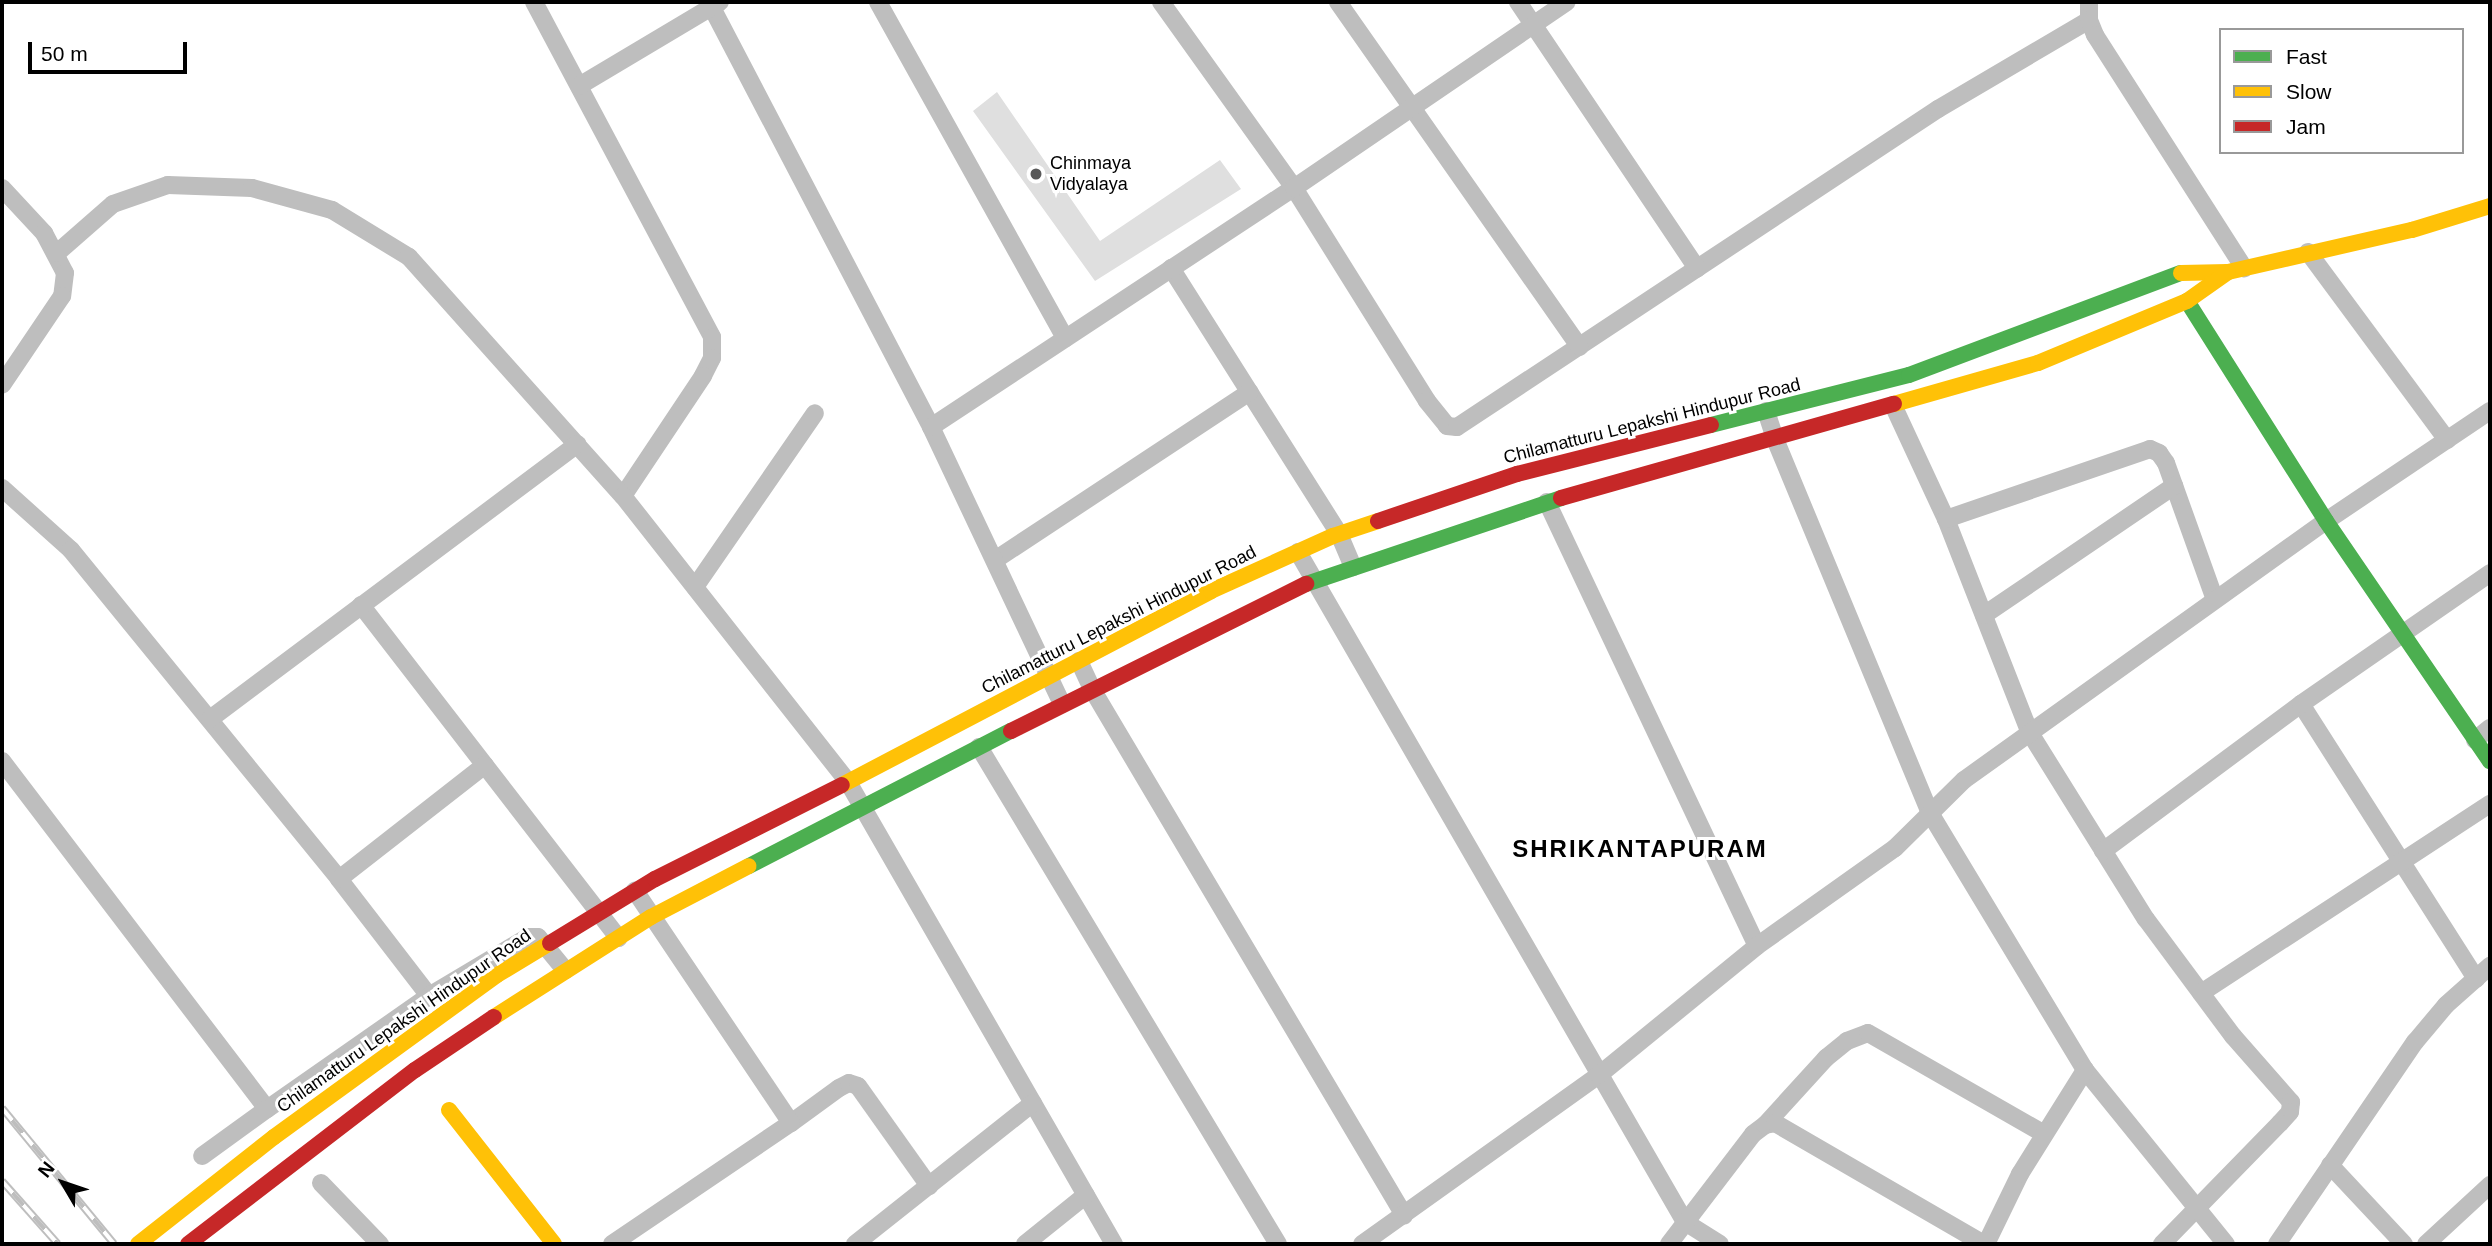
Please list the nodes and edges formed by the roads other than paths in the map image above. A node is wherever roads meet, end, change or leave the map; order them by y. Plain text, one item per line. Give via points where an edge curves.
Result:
1 (534, 2) edge
2 (878, 2) edge
3 (1160, 2) edge
4 (1338, 2) edge
5 (1518, 2) edge
6 (1567, 2) edge
7 (714, 4) edge
8 (2089, 11) edge
9 (1533, 24) junction
10 (579, 86) junction
11 (1411, 109) junction
12 (2, 188) edge
13 (1294, 188) junction
14 (2490, 206) edge
15 (2308, 252) junction
16 (57, 253) junction
17 (1171, 268) junction
18 (1697, 268) junction
19 (2236, 270) junction
20 (2187, 301) junction
21 (1065, 338) junction
22 (1580, 347) junction
23 (2, 385) edge
24 (1250, 393) junction
25 (1893, 405) junction
26 (1766, 411) junction
27 (2490, 411) edge
28 (816, 413) dead end
29 (931, 427) junction
30 (1775, 439) junction
31 (2448, 440) junction
32 (577, 444) junction
33 (2174, 486) junction
34 (2, 488) edge
35 (624, 496) junction
36 (1547, 502) junction
37 (1945, 519) junction
38 (2326, 521) junction
39 (1339, 534) junction
40 (1298, 552) junction
41 (995, 559) junction
42 (1353, 567) junction
43 (2490, 573) edge
44 (1314, 580) junction
45 (695, 587) junction
46 (2215, 600) junction
47 (361, 605) junction
48 (1984, 615) junction
49 (2404, 634) junction
50 (1079, 661) junction
51 (1050, 676) junction
52 (1092, 689) junction
53 (1062, 704) junction
54 (2301, 705) junction
55 (210, 719) junction
56 (2490, 728) edge
57 (2030, 733) junction
58 (2475, 740) junction
59 (979, 747) junction
60 (2, 761) edge
61 (2490, 761) edge
62 (485, 765) junction
63 (848, 782) junction
64 (2490, 804) edge
65 (865, 806) junction
66 (1930, 813) junction
67 (2103, 851) junction
68 (2403, 864) junction
69 (339, 878) junction
70 (635, 891) junction
71 (600, 913) junction
72 (651, 917) junction
73 (618, 938) junction
74 (545, 945) junction
75 (1757, 946) junction
76 (2490, 966) edge
77 (565, 970) junction
78 (2476, 979) junction
79 (2201, 993) junction
80 (429, 996) junction
81 (2085, 1070) junction
82 (1599, 1075) junction
83 (1033, 1103) junction
84 (267, 1109) junction
85 (450, 1110) dead end
86 (791, 1123) junction
87 (1765, 1125) junction
88 (2044, 1134) junction
89 (202, 1156) dead end
90 (2330, 1165) junction
91 (321, 1184) dead end
92 (2490, 1185) edge
93 (929, 1186) junction
94 (1086, 1195) junction
95 (2198, 1207) junction
96 (1404, 1215) junction
97 (1685, 1222) junction
98 (138, 1244) edge
99 (188, 1244) edge
100 (380, 1244) edge
101 (554, 1244) edge
102 (612, 1244) edge
103 (855, 1244) edge
104 (1025, 1244) edge
105 (1114, 1244) edge
106 (1278, 1244) edge
107 (1362, 1244) edge
108 (1669, 1244) edge
109 (1720, 1244) edge
110 (1985, 1244) edge
111 (2162, 1244) edge
112 (2227, 1244) edge
113 (2277, 1244) edge
114 (2404, 1244) edge
115 (2426, 1244) edge

1 - 10 street
2 - 21 street
3 - 13 street
4 - 11 street
5 - 9 street
6 - 9 street
7 - 10 street
7 - 29 street
8 - 18 street
8 - 19 street via 2095,35
9 - 11 street
9 - 18 street
10 - 35 street via 712,337 712,358 703,376
11 - 13 street
11 - 22 street
12 - 16 street
13 - 17 street
13 - 22 street via 1447,426 1467,423
14 - 15 street, Chilamatturu Lepakshi Hindupur Road via 2412,230
15 - 19 street, Chilamatturu Lepakshi Hindupur Road
15 - 31 street
16 - 23 street via 65,273 62,296
16 - 32 street via 113,204 168,185 252,188 332,210 409,257
17 - 21 street
17 - 24 street
18 - 22 street
19 - 20 street, Chilamatturu Lepakshi Hindupur Road
19 - 26 street, Chilamatturu Lepakshi Hindupur Road via 2182,273 1909,375
20 - 25 street, Chilamatturu Lepakshi Hindupur Road via 2038,363
20 - 38 street
21 - 29 street
24 - 39 street
24 - 41 street
25 - 30 street, Chilamatturu Lepakshi Hindupur Road
25 - 37 street
26 - 30 street
26 - 39 street, Chilamatturu Lepakshi Hindupur Road via 1517,474
27 - 31 street
28 - 45 street
29 - 41 street
30 - 36 street, Chilamatturu Lepakshi Hindupur Road
30 - 66 street
31 - 38 street
32 - 35 street
32 - 47 street
33 - 37 street via 2166,463 2150,449
33 - 46 street
33 - 48 street
34 - 55 street via 71,550
35 - 45 street
36 - 42 street, Chilamatturu Lepakshi Hindupur Road
36 - 75 street
37 - 48 street
38 - 46 street
38 - 49 street
39 - 40 street, Chilamatturu Lepakshi Hindupur Road
39 - 42 street
40 - 44 street
40 - 50 street, Chilamatturu Lepakshi Hindupur Road via 1211,591
41 - 51 street
42 - 44 street, Chilamatturu Lepakshi Hindupur Road
43 - 49 street
44 - 52 street, Chilamatturu Lepakshi Hindupur Road
44 - 82 street
45 - 63 street
46 - 57 street
47 - 55 street
47 - 62 street
48 - 57 street
49 - 54 street
49 - 58 street
50 - 51 street, Chilamatturu Lepakshi Hindupur Road
50 - 52 street
51 - 53 street
51 - 63 street, Chilamatturu Lepakshi Hindupur Road
52 - 53 street, Chilamatturu Lepakshi Hindupur Road
52 - 96 street
53 - 59 street, Chilamatturu Lepakshi Hindupur Road
54 - 67 street
54 - 68 street
55 - 69 street
56 - 58 street
57 - 66 street via 1964,780
57 - 67 street
58 - 61 street
59 - 65 street, Chilamatturu Lepakshi Hindupur Road
59 - 106 street
60 - 84 street
62 - 69 street
62 - 71 street
63 - 65 street
63 - 70 street, Chilamatturu Lepakshi Hindupur Road
64 - 68 street
65 - 72 street, Chilamatturu Lepakshi Hindupur Road
65 - 83 street
66 - 75 street via 1895,848
66 - 81 street
67 - 79 street
68 - 78 street
68 - 79 street
69 - 80 street
70 - 71 street, Chilamatturu Lepakshi Hindupur Road
70 - 72 street
71 - 73 street
71 - 74 street, Chilamatturu Lepakshi Hindupur Road
72 - 73 street, Chilamatturu Lepakshi Hindupur Road
72 - 86 street
73 - 77 street, Chilamatturu Lepakshi Hindupur Road
74 - 77 street
74 - 80 street via 538,937 528,937
74 - 98 street, Chilamatturu Lepakshi Hindupur Road via 286,1128
75 - 82 street
76 - 78 street
77 - 99 street, Chilamatturu Lepakshi Hindupur Road via 415,1070
78 - 90 street via 2415,1042
79 - 95 street via 2291,1102 2285,1118
80 - 84 street
81 - 88 street
81 - 95 street
82 - 96 street
82 - 97 street
83 - 93 street
83 - 94 street
84 - 89 street
85 - 101 street
86 - 93 street via 839,1088 849,1083 858,1086
86 - 102 street
87 - 88 street via 1826,1058 1847,1041 1868,1033
87 - 97 street via 1753,1134
87 - 110 street via 1784,1126
88 - 110 street
90 - 113 street
90 - 114 street
91 - 100 street
92 - 115 street
93 - 103 street
94 - 104 street
94 - 105 street
95 - 111 street
95 - 112 street
96 - 107 street
97 - 108 street
97 - 109 street

